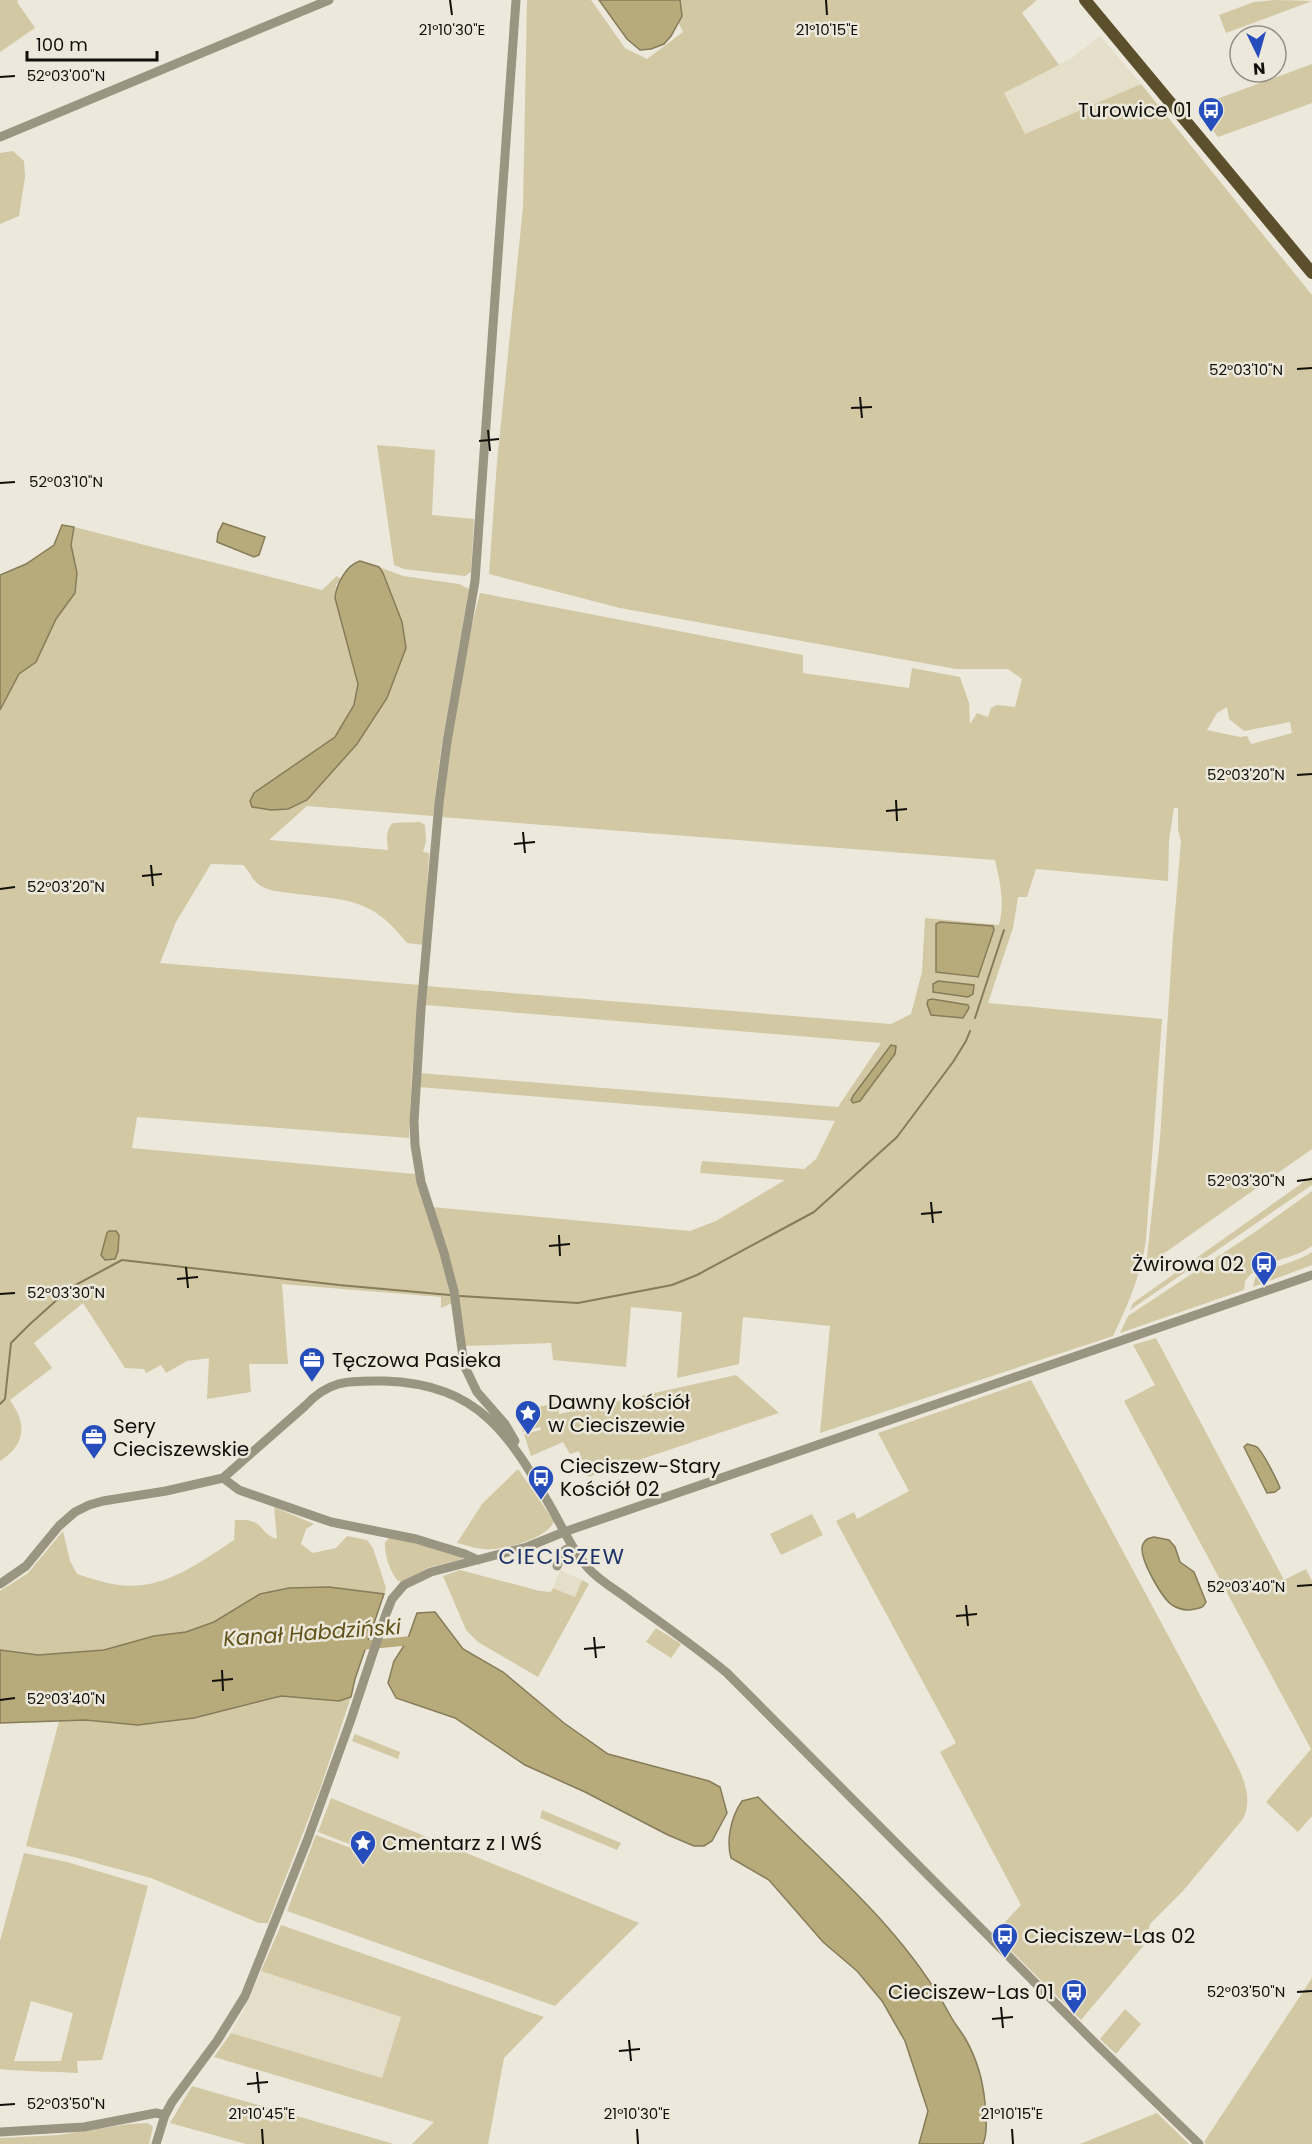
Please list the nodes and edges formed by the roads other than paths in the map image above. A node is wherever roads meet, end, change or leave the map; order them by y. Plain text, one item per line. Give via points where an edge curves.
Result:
1 (329, 0) edge
2 (516, 0) edge
3 (1085, 0) edge
4 (0, 137) edge
5 (1312, 273) edge
6 (1312, 1275) edge
7 (516, 1449) junction
8 (223, 1478) junction
9 (564, 1532) junction
10 (567, 1549) dead end
11 (478, 1560) junction
12 (557, 1566) dead end
13 (0, 1584) edge
14 (165, 2115) junction
15 (0, 2132) edge
16 (156, 2144) edge
17 (1199, 2144) edge

1 - 4 street
2 - 7 street via 475,581 439,803 414,1122 422,1182 454,1291 464,1365 477,1392 510,1431
3 - 5 main road
6 - 9 street
7 - 8 street via 480,1412 445,1391 415,1384 353,1382 336,1384 317,1393
7 - 9 street
8 - 11 street via 239,1490 331,1522 416,1539
8 - 13 street via 88,1504 68,1518 26,1566
9 - 11 street
9 - 17 street via 593,1573 726,1673
10 - 12 street
11 - 14 street via 431,1572 397,1592 307,1841 245,1996
14 - 15 street via 156,2113 84,2127
14 - 16 street

